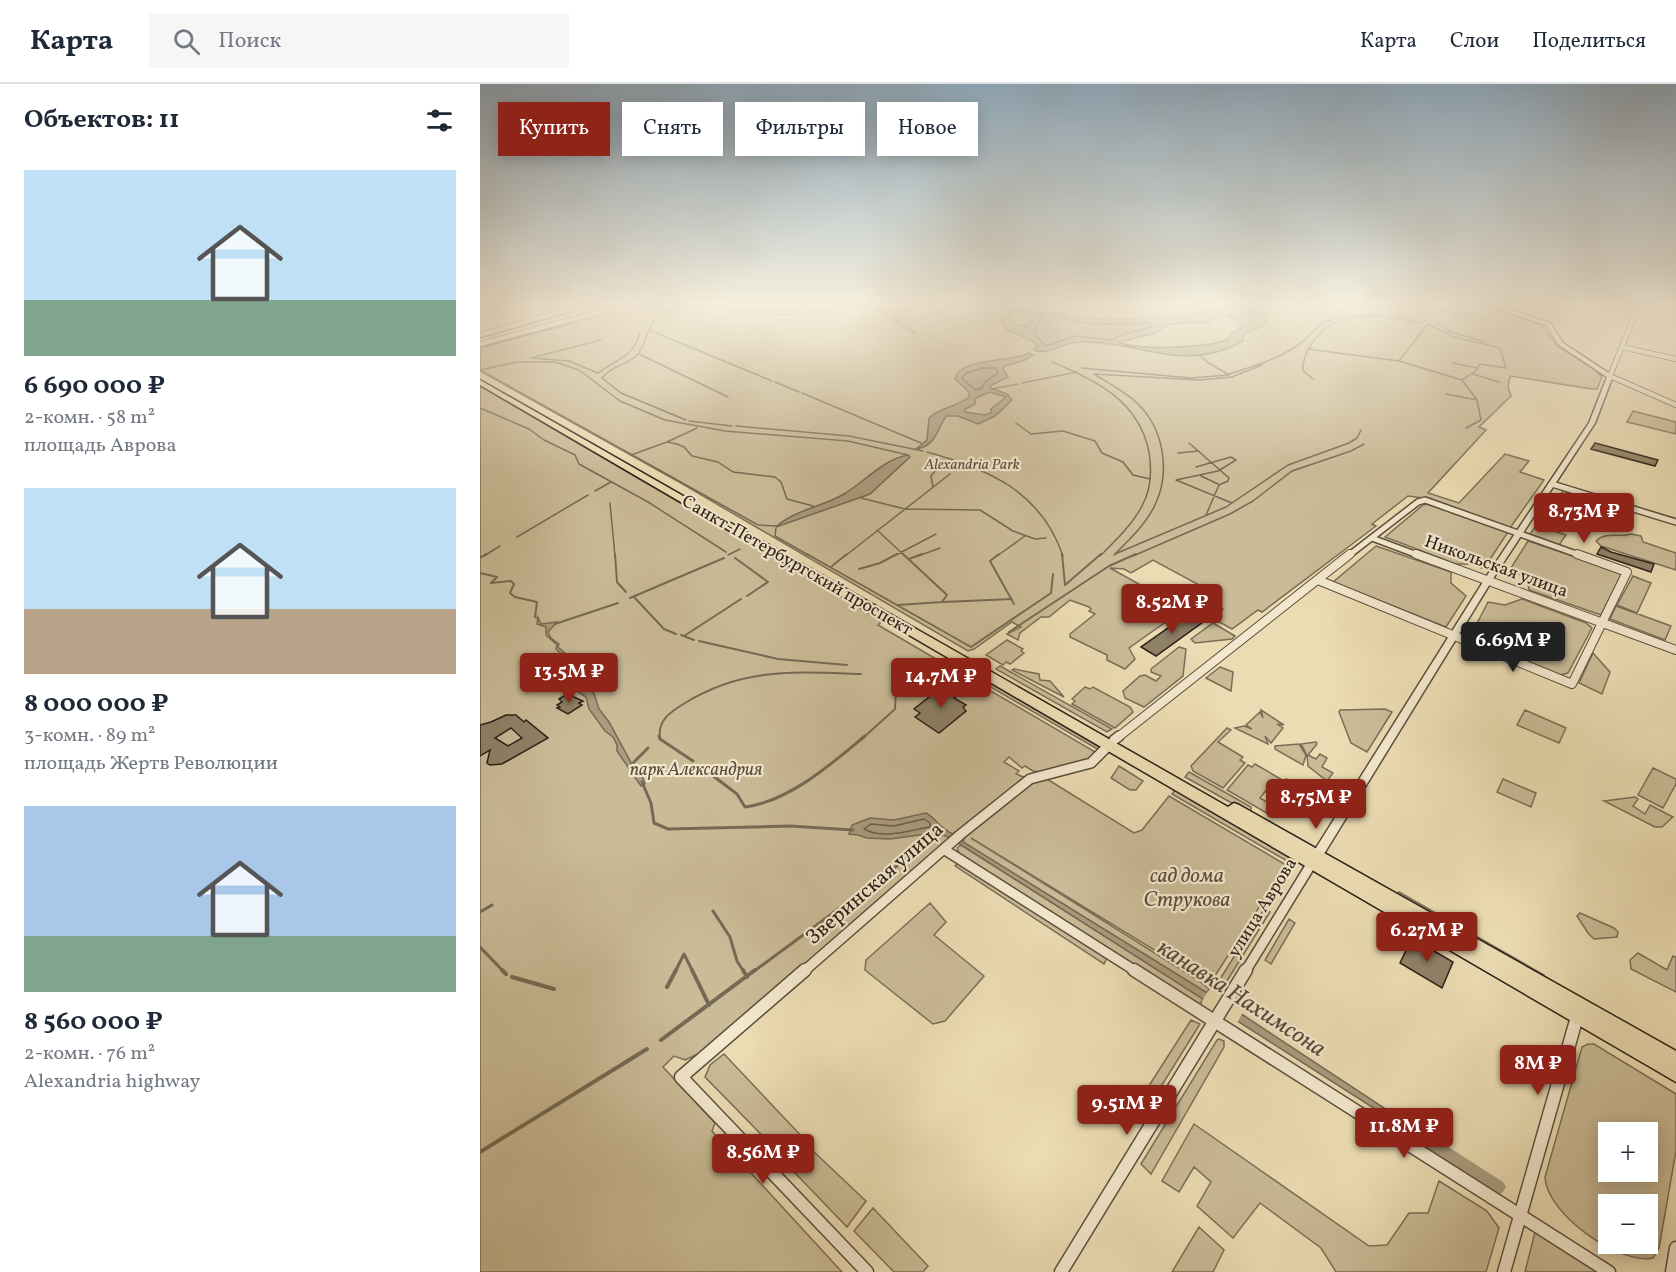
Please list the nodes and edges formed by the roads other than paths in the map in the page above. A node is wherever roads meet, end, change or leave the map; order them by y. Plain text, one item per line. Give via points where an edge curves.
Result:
1 (1585, 359) edge
2 (1617, 359) edge
3 (1610, 376) junction
4 (480, 377) edge
5 (480, 382) edge
6 (1676, 405) edge
7 (1552, 484) junction
8 (1676, 522) edge
9 (1519, 534) junction
10 (1372, 538) junction
11 (1318, 579) junction
12 (1488, 581) junction
13 (1602, 623) junction
14 (1454, 636) junction
15 (1676, 650) edge
16 (1111, 743) junction
17 (949, 848) junction
18 (1314, 860) junction
19 (1577, 1017) junction
20 (1216, 1019) junction
21 (1676, 1061) edge
22 (1676, 1073) edge
23 (1520, 1215) junction
24 (1676, 1248) edge
25 (867, 1272) edge
26 (1061, 1272) edge
27 (1504, 1272) edge
28 (1609, 1272) edge
29 (1672, 1272) edge

1 - 3 street
2 - 3 street
3 - 6 street
3 - 7 street, улица Аврова via 1592,423
4 - 16 main road, Санкт-Петербургский проспект
5 - 16 main road, Санкт-Петербургский проспект
7 - 8 street
7 - 9 street, улица Аврова
9 - 10 street, Зверинская улица via 1425,500
9 - 12 street, улица Аврова
9 - 13 street via 1628,572
10 - 11 street, Зверинская улица
10 - 12 street, Никольская улица
11 - 14 street
11 - 16 street, Зверинская улица
12 - 13 street, Никольская улица
12 - 14 street, улица Аврова
13 - 14 street via 1572,684
13 - 15 street, Никольская улица
14 - 18 street, улица Аврова
16 - 17 street, Зверинская улица via 1091,763 1030,779
16 - 18 main road, Санкт-Петербургский проспект
17 - 20 street
17 - 25 street, Зверинская улица via 681,1077
18 - 19 main road, Санкт-Петербургский проспект
18 - 20 street, улица Аврова
18 - 21 main road, Санкт-Петербургский проспект
19 - 22 main road, Санкт-Петербургский проспект
19 - 23 street
20 - 23 street
20 - 26 street, улица Аврова
23 - 27 street
23 - 28 street
24 - 29 street

